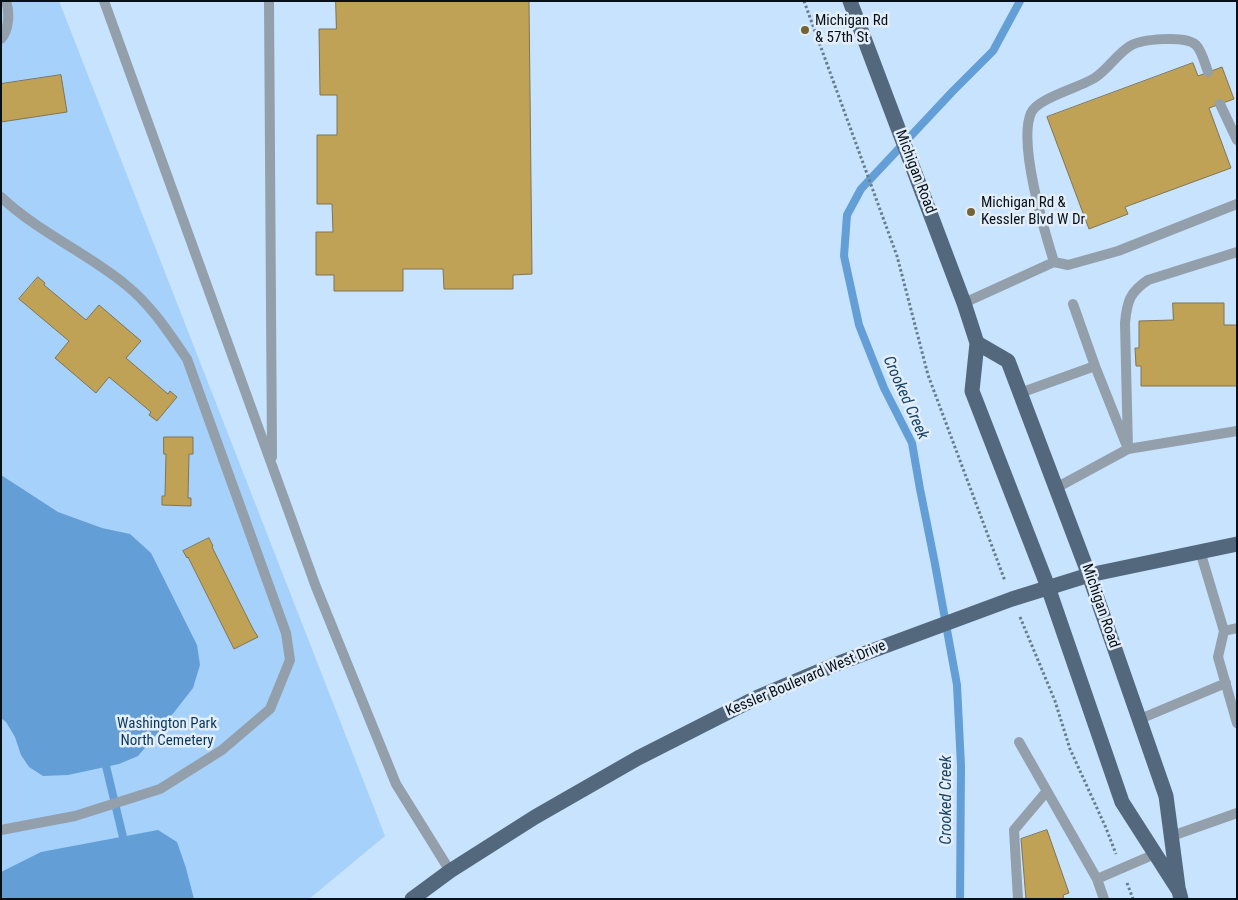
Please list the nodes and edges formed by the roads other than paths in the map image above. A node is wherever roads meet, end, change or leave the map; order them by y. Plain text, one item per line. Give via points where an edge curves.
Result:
1 (6, 1) edge
2 (104, 1) edge
3 (270, 1) edge
4 (850, 1) edge
5 (1, 39) edge
6 (1208, 72) dead end
7 (1220, 104) dead end
8 (1237, 140) edge
9 (1, 197) edge
10 (1237, 204) edge
11 (1233, 253) edge
12 (1054, 262) junction
13 (964, 303) junction
14 (1073, 304) dead end
15 (977, 343) junction
16 (1095, 366) junction
17 (1020, 394) junction
18 (1237, 431) edge
19 (1128, 449) junction
20 (272, 465) junction
21 (1056, 488) junction
22 (1237, 544) edge
23 (1200, 551) junction
24 (1089, 574) junction
25 (1048, 587) junction
26 (1237, 628) edge
27 (1224, 631) junction
28 (1226, 684) junction
29 (1234, 702) edge
30 (1140, 720) junction
31 (1237, 723) edge
32 (1019, 742) dead end
33 (1046, 791) junction
34 (1237, 813) edge
35 (1, 830) edge
36 (1172, 836) junction
37 (1155, 854) junction
38 (450, 871) junction
39 (1096, 878) junction
40 (1180, 895) edge
41 (412, 899) edge
42 (1018, 899) edge
43 (1104, 899) edge

1 - 5 lane via 9,9 6,34
2 - 20 lane
3 - 20 lane
4 - 13 main road, Michigan Road
6 - 12 lane via 1196,45 1188,39 1151,40 1132,45 1096,77 1047,100 1032,111 1028,121 1029,158
7 - 8 lane
9 - 35 lane via 127,286 162,322 186,359 286,633 290,660 270,709 222,750 160,789 75,816
10 - 12 lane via 1118,251 1068,265
11 - 19 lane via 1148,280 1132,294 1126,306 1125,323
12 - 13 lane
13 - 15 main road, Michigan Road
14 - 16 lane
15 - 17 main road, Michigan Road via 1008,361
15 - 25 main road, Michigan Road via 972,391
16 - 17 lane
16 - 19 lane
17 - 21 main road, Michigan Road
18 - 19 lane
19 - 21 lane
20 - 38 lane via 316,587 396,784
21 - 24 main road, Michigan Road
22 - 23 main road, Kessler Boulevard West Drive
23 - 24 main road, Kessler Boulevard West Drive
23 - 27 lane
24 - 25 main road, Kessler Boulevard West Drive
24 - 30 main road, Michigan Road
25 - 37 main road, Michigan Road via 1122,802
25 - 38 main road, Kessler Boulevard West Drive via 895,641 756,698 646,754 535,817
26 - 27 lane
27 - 28 lane via 1218,657
28 - 29 lane
28 - 30 lane
29 - 31 lane
30 - 36 main road, Michigan Road via 1166,796
32 - 33 lane
33 - 39 lane
33 - 42 lane via 1014,830
34 - 36 lane
36 - 40 main road, Michigan Road
37 - 39 lane
37 - 40 main road, Michigan Road
38 - 41 main road, Kessler Boulevard West Drive
39 - 43 lane

